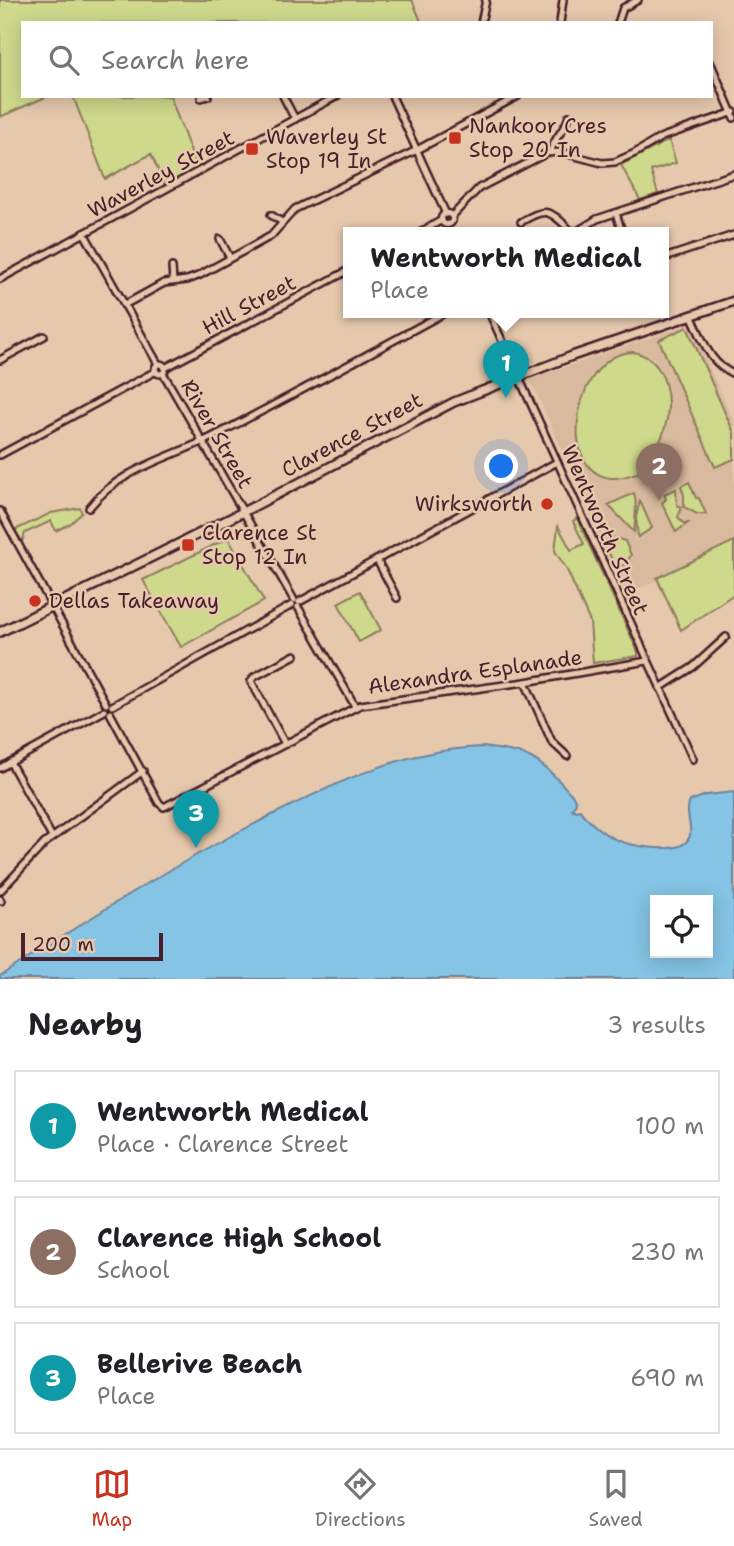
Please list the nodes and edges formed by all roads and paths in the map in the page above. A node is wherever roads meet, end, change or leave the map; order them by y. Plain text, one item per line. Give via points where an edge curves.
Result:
1 (486, 0) edge
2 (563, 0) edge
3 (638, 0) edge
4 (481, 21) edge
5 (560, 21) edge
6 (619, 21) edge
7 (713, 69) edge
8 (284, 98) edge
9 (333, 98) edge
10 (393, 98) edge
11 (514, 98) edge
12 (733, 114) edge
13 (569, 116) dead end
14 (295, 119) junction
15 (417, 150) junction
16 (551, 152) junction
17 (734, 174) edge
18 (616, 213) junction
19 (271, 215) dead end
20 (449, 215) junction
21 (442, 220) junction
22 (282, 222) junction
23 (521, 222) dead end
24 (449, 224) junction
25 (430, 227) edge
26 (450, 227) edge
27 (568, 227) edge
28 (582, 227) edge
29 (620, 227) edge
30 (84, 233) junction
31 (734, 235) edge
32 (220, 239) dead end
33 (669, 256) edge
34 (230, 258) junction
35 (172, 267) dead end
36 (343, 273) edge
37 (0, 279) edge
38 (173, 281) junction
39 (734, 301) edge
40 (124, 305) junction
41 (691, 315) junction
42 (435, 318) edge
43 (492, 318) edge
44 (44, 336) dead end
45 (0, 360) edge
46 (158, 364) junction
47 (164, 370) junction
48 (156, 371) junction
49 (734, 374) edge
50 (518, 376) junction
51 (203, 442) junction
52 (0, 455) edge
53 (557, 462) junction
54 (89, 508) dead end
55 (0, 511) edge
56 (243, 512) junction
57 (377, 560) junction
58 (397, 598) dead end
59 (296, 603) junction
60 (51, 607) junction
61 (0, 632) edge
62 (726, 637) dead end
63 (295, 655) dead end
64 (647, 661) junction
65 (525, 682) junction
66 (660, 688) junction
67 (355, 706) junction
68 (108, 709) junction
69 (285, 744) junction
70 (567, 756) dead end
71 (693, 760) dead end
72 (10, 762) junction
73 (0, 768) edge
74 (142, 771) junction
75 (52, 837) junction
76 (0, 891) edge

1 - 4 street
2 - 5 street
3 - 6 street via 623,8
7 - 12 street
8 - 14 street
9 - 14 street, Waverley Street
10 - 15 street
11 - 15 street
12 - 16 street via 662,137 615,162
13 - 16 street
14 - 30 street, Waverley Street
15 - 20 street
15 - 22 street via 295,209
16 - 20 street via 479,188
17 - 18 street
18 - 28 street
18 - 29 street
19 - 22 street
20 - 21 street
20 - 24 street
21 - 24 street
21 - 25 street
22 - 34 street via 271,236
23 - 27 street via 548,212
24 - 26 street
30 - 37 street, Waverley Street
30 - 40 street, River Street
31 - 33 street
32 - 34 street
34 - 38 street via 192,279
35 - 38 street
36 - 47 street, Hill Street
38 - 40 street
39 - 41 main road, Clarence Street
40 - 46 street, River Street
41 - 49 street via 712,358
41 - 50 main road, Clarence Street
42 - 51 street
43 - 50 street, Wentworth Street
44 - 45 street
46 - 47 street
46 - 48 street
47 - 48 street
47 - 51 street, River Street
48 - 52 street
50 - 53 street, Wentworth Street
50 - 56 main road, Clarence Street via 436,411
51 - 54 street via 122,477
51 - 56 street, River Street
53 - 57 street
53 - 64 street, Wentworth Street
55 - 60 street
56 - 59 street, River Street
56 - 60 main road, Clarence Street
57 - 58 street
57 - 59 street
59 - 67 street, River Street
59 - 68 street
60 - 61 main road, Clarence Street
60 - 68 street
62 - 66 street via 693,667
63 - 69 street via 251,681
64 - 65 street, Alexandra Esplanade
64 - 66 street, Wentworth Street
65 - 67 street, Alexandra Esplanade
65 - 70 street via 552,742
66 - 71 street, Wentworth Street
67 - 69 street, Alexandra Esplanade
68 - 72 street
68 - 74 street
69 - 74 street, Alexandra Esplanade via 164,807
72 - 73 street
72 - 75 street
74 - 75 street
75 - 76 street

